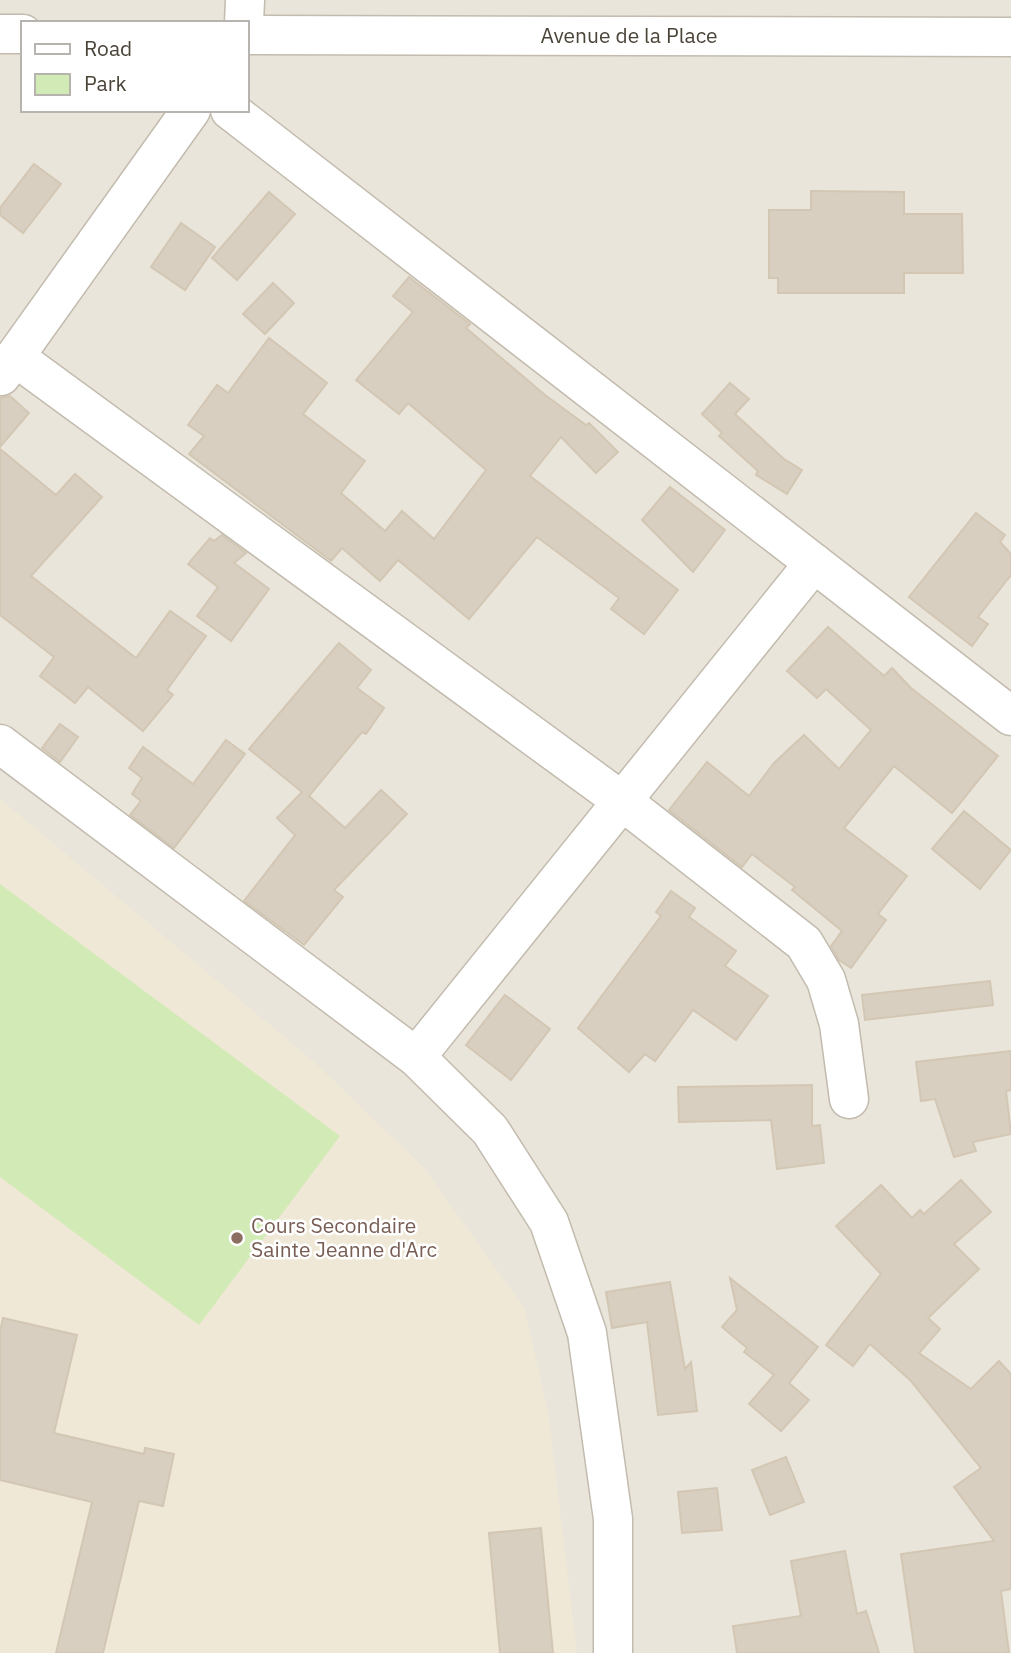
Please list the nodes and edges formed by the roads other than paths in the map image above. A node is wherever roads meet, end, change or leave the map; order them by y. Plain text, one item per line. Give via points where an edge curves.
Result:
1 (245, 0) edge
2 (244, 21) edge
3 (0, 34) edge
4 (21, 34) edge
5 (248, 35) edge
6 (1011, 37) edge
7 (190, 112) edge
8 (233, 112) edge
9 (8, 367) edge
10 (814, 563) junction
11 (1011, 716) edge
12 (0, 744) edge
13 (622, 801) junction
14 (416, 1057) junction
15 (849, 1099) dead end
16 (613, 1653) edge

1 - 2 street
3 - 4 street
5 - 6 street, Avenue de la Place
7 - 9 street
8 - 10 street
9 - 13 street
10 - 11 street
10 - 13 street
12 - 14 street
13 - 14 street
13 - 15 street via 804,943 826,980
14 - 16 street via 490,1130 549,1222 587,1333 613,1519

